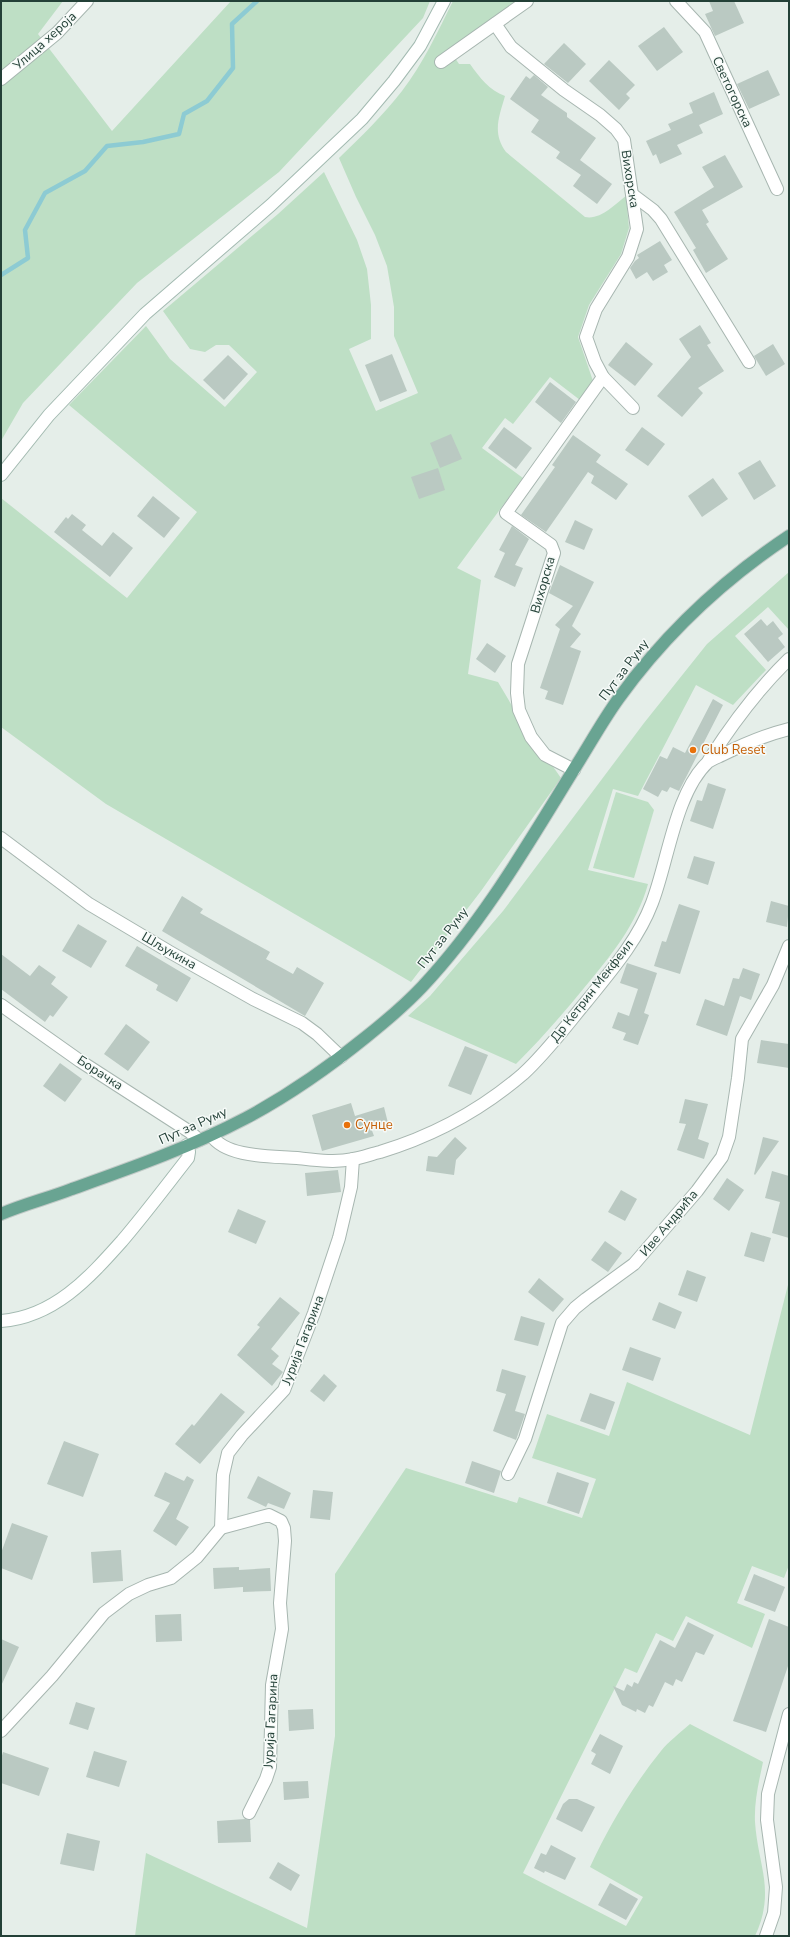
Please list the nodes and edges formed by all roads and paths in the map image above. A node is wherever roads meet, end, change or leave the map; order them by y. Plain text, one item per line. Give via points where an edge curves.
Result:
1 (87, 1) edge
2 (444, 1) edge
3 (527, 1) edge
4 (676, 1) edge
5 (495, 24) junction
6 (441, 62) dead end
7 (1, 79) edge
8 (777, 189) dead end
9 (634, 195) junction
10 (749, 362) dead end
11 (603, 377) junction
12 (633, 408) dead end
13 (1, 475) edge
14 (789, 536) edge
15 (789, 660) edge
16 (789, 729) edge
17 (709, 761) junction
18 (574, 770) junction
19 (1, 838) edge
20 (789, 946) edge
21 (1, 1005) edge
22 (341, 1057) junction
23 (211, 1135) junction
24 (199, 1140) junction
25 (188, 1145) junction
26 (353, 1159) junction
27 (1, 1214) edge
28 (1, 1320) edge
29 (508, 1474) dead end
30 (221, 1528) junction
31 (789, 1714) edge
32 (1, 1731) edge
33 (249, 1813) dead end
34 (766, 1936) edge

1 - 7 street, Улица хероја via 57,33
2 - 13 street via 420,46 362,118 271,204 145,314 49,415
3 - 5 street
4 - 8 street, Светогорска via 705,32
5 - 6 street
5 - 9 street, Вихорска via 511,47 524,59 616,129 624,140
9 - 10 street via 661,219
9 - 11 street, Вихорска via 637,229 628,257 596,309 586,337 594,362
11 - 12 street, Вихорска
11 - 18 street, Вихорска via 506,512 551,546 554,553 518,664 516,693 519,710 531,737 545,755
14 - 18 main road, Пут за Руму via 729,580 673,631 617,700
15 - 17 street via 753,698
16 - 17 street, Др Кетрин Мекфеил via 743,744
17 - 26 street, Др Кетрин Мекфеил via 696,777 683,802 652,902 631,945 554,1040 524,1073 488,1101 444,1128 402,1145
18 - 22 main road, Пут за Руму via 496,892 446,960 389,1018
19 - 22 street, Шљукина via 89,904 253,999 302,1023
20 - 29 street, Иве Андрића via 773,985 742,1039 729,1137 722,1157 697,1191 634,1264 575,1308 562,1323 525,1439
21 - 24 street, Борачка
22 - 23 main road, Пут за Руму via 283,1097
23 - 24 main road, Пут за Руму
23 - 26 street, Др Кетрин Мекфеил via 216,1142 234,1151 333,1161
24 - 25 main road, Пут за Руму
25 - 27 main road, Пут за Руму
25 - 28 street via 188,1158 144,1215 87,1279 69,1295 49,1307 18,1319
26 - 30 street, Јурија Гагарина via 351,1187 339,1238 314,1313 284,1390 228,1453 223,1475
30 - 32 street via 197,1557 171,1578 129,1594 104,1613 52,1676
30 - 33 street, Јурија Гагарина via 269,1515 281,1521 284,1528 280,1603 282,1629 272,1685 270,1767
31 - 34 street via 768,1794 767,1820 776,1887 774,1913

